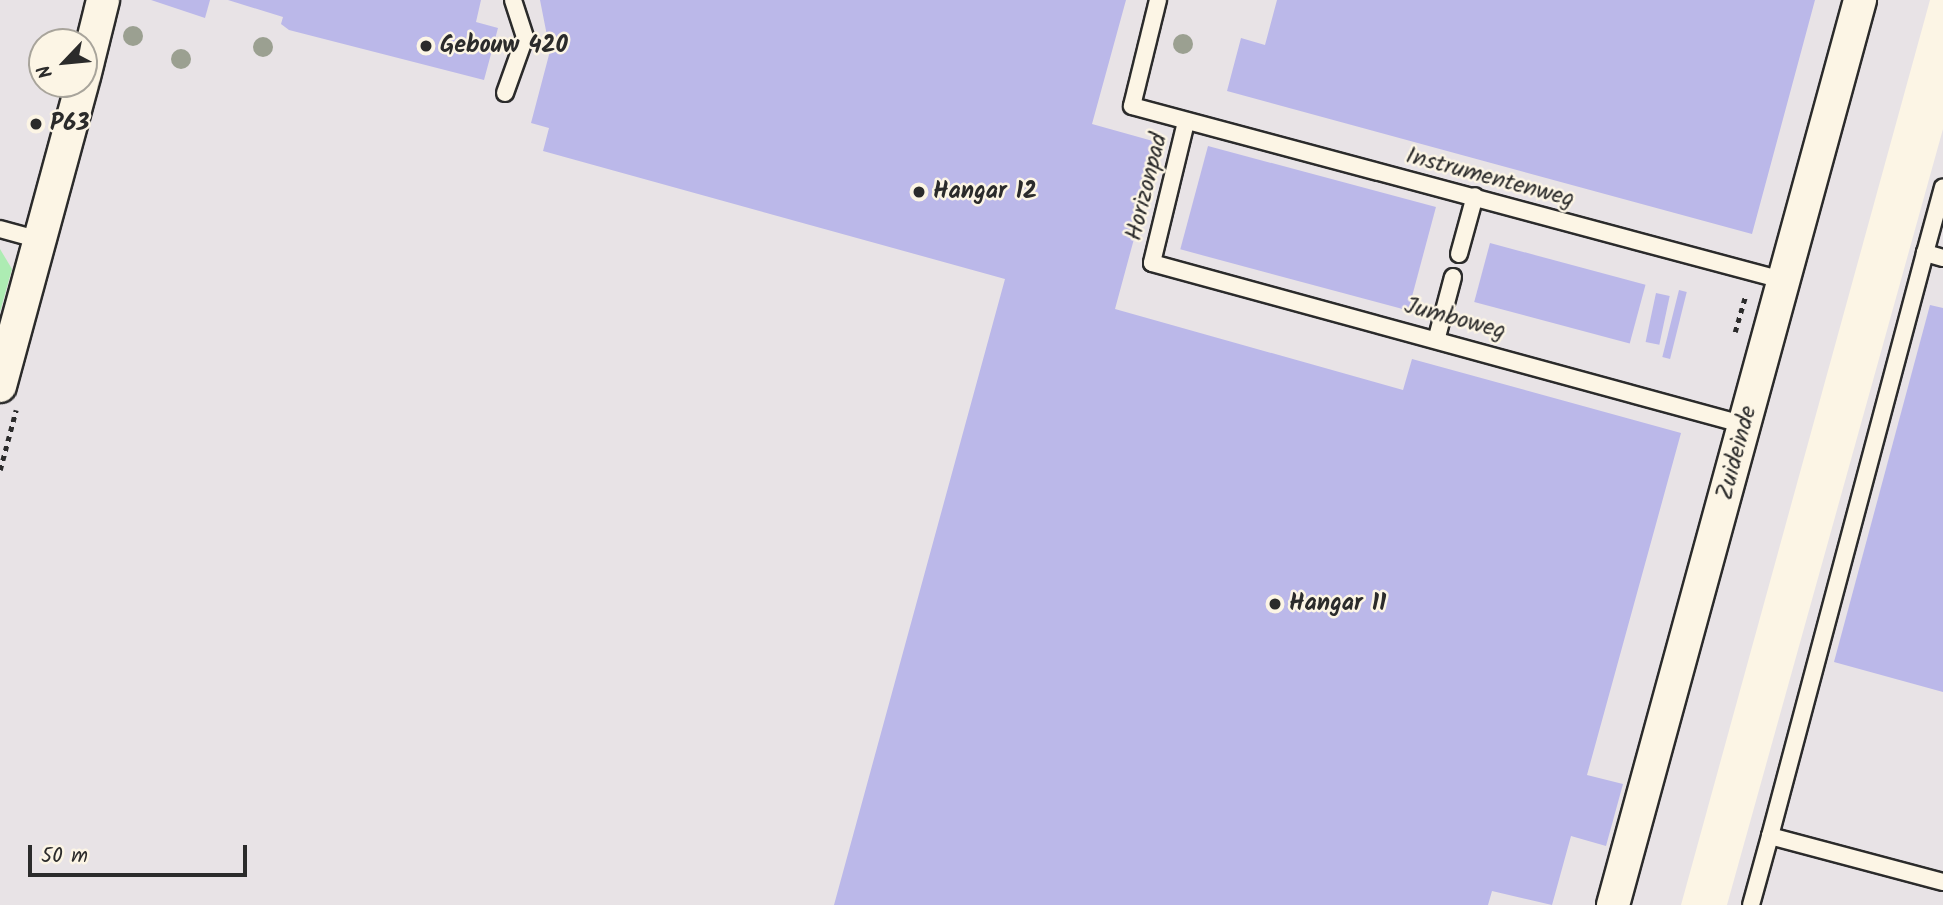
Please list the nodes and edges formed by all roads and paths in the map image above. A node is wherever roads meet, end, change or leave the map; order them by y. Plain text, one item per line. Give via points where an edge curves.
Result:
1 (103, 0) edge
2 (513, 0) edge
3 (1158, 0) edge
4 (1860, 0) edge
5 (96, 28) edge
6 (505, 93) dead end
7 (78, 98) edge
8 (1186, 122) junction
9 (1943, 187) edge
10 (1475, 196) junction
11 (0, 229) edge
12 (40, 240) junction
13 (1925, 253) junction
14 (1459, 254) dead end
15 (1943, 258) edge
16 (1152, 263) joint
17 (1453, 277) dead end
18 (1782, 280) junction
19 (1437, 337) junction
20 (0, 386) edge
21 (1745, 425) junction
22 (1770, 836) junction
23 (1943, 882) edge
24 (1613, 905) edge
25 (1751, 905) edge

1 - 5 street
2 - 6 lane via 525,37
3 - 8 lane, Instrumentenweg via 1132,106
4 - 18 street, Zuideinde
7 - 12 street
8 - 10 lane, Instrumentenweg
8 - 16 lane, Horizonpad
9 - 13 lane
10 - 14 lane
10 - 18 lane, Instrumentenweg
11 - 12 lane
12 - 20 street
13 - 15 lane
13 - 22 lane
16 - 19 lane, Jumboweg
17 - 19 lane
18 - 21 street, Zuideinde
19 - 21 lane, Jumboweg
21 - 24 street, Zuideinde
22 - 23 lane
22 - 25 lane

